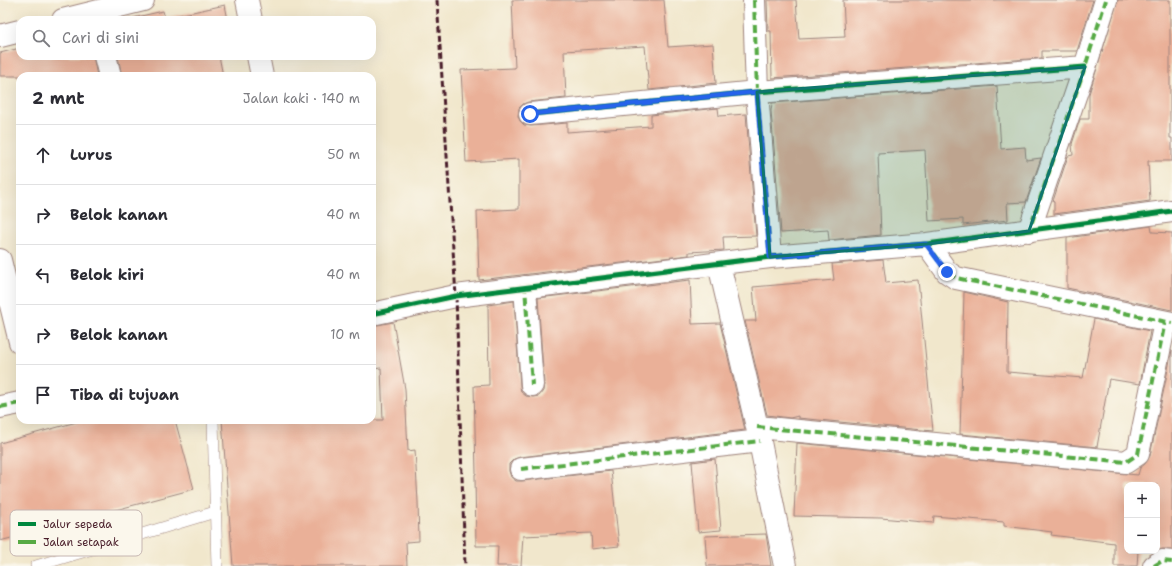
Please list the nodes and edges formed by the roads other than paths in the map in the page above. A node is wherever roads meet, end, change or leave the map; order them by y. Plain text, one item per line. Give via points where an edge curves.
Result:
1 (143, 0) edge
2 (247, 0) edge
3 (754, 0) edge
4 (1106, 0) edge
5 (93, 11) edge
6 (76, 16) edge
7 (250, 16) edge
8 (16, 32) edge
9 (0, 36) edge
10 (106, 60) edge
11 (259, 60) edge
12 (1085, 68) junction
13 (109, 72) edge
14 (261, 72) edge
15 (757, 92) junction
16 (530, 114) dead end
17 (1172, 211) edge
18 (1029, 231) junction
19 (926, 244) junction
20 (770, 257) junction
21 (0, 260) edge
22 (719, 264) junction
23 (525, 287) junction
24 (376, 313) edge
25 (1169, 322) edge
26 (16, 326) edge
27 (532, 385) dead end
28 (16, 404) edge
29 (0, 407) edge
30 (213, 424) edge
31 (758, 434) junction
32 (521, 469) dead end
33 (215, 512) junction
34 (142, 534) edge
35 (69, 556) edge
36 (1172, 562) edge
37 (36, 566) edge
38 (217, 566) edge
39 (785, 566) edge
40 (1154, 566) edge

1 - 5 street
2 - 7 street
3 - 15 street
4 - 12 street
5 - 6 street
8 - 9 street
10 - 13 street
11 - 14 street
12 - 15 street
12 - 18 street
15 - 16 street
15 - 20 street
17 - 18 street
18 - 19 street
19 - 20 street
19 - 25 street via 947,272 956,278
20 - 22 street
21 - 26 street
22 - 23 street
22 - 31 street
23 - 24 street via 456,296
23 - 27 street
25 - 31 street via 1138,454 1126,462
28 - 29 street
30 - 33 lane
31 - 32 street
31 - 39 street
33 - 34 lane
33 - 38 lane
35 - 37 lane
36 - 40 street via 1162,561

